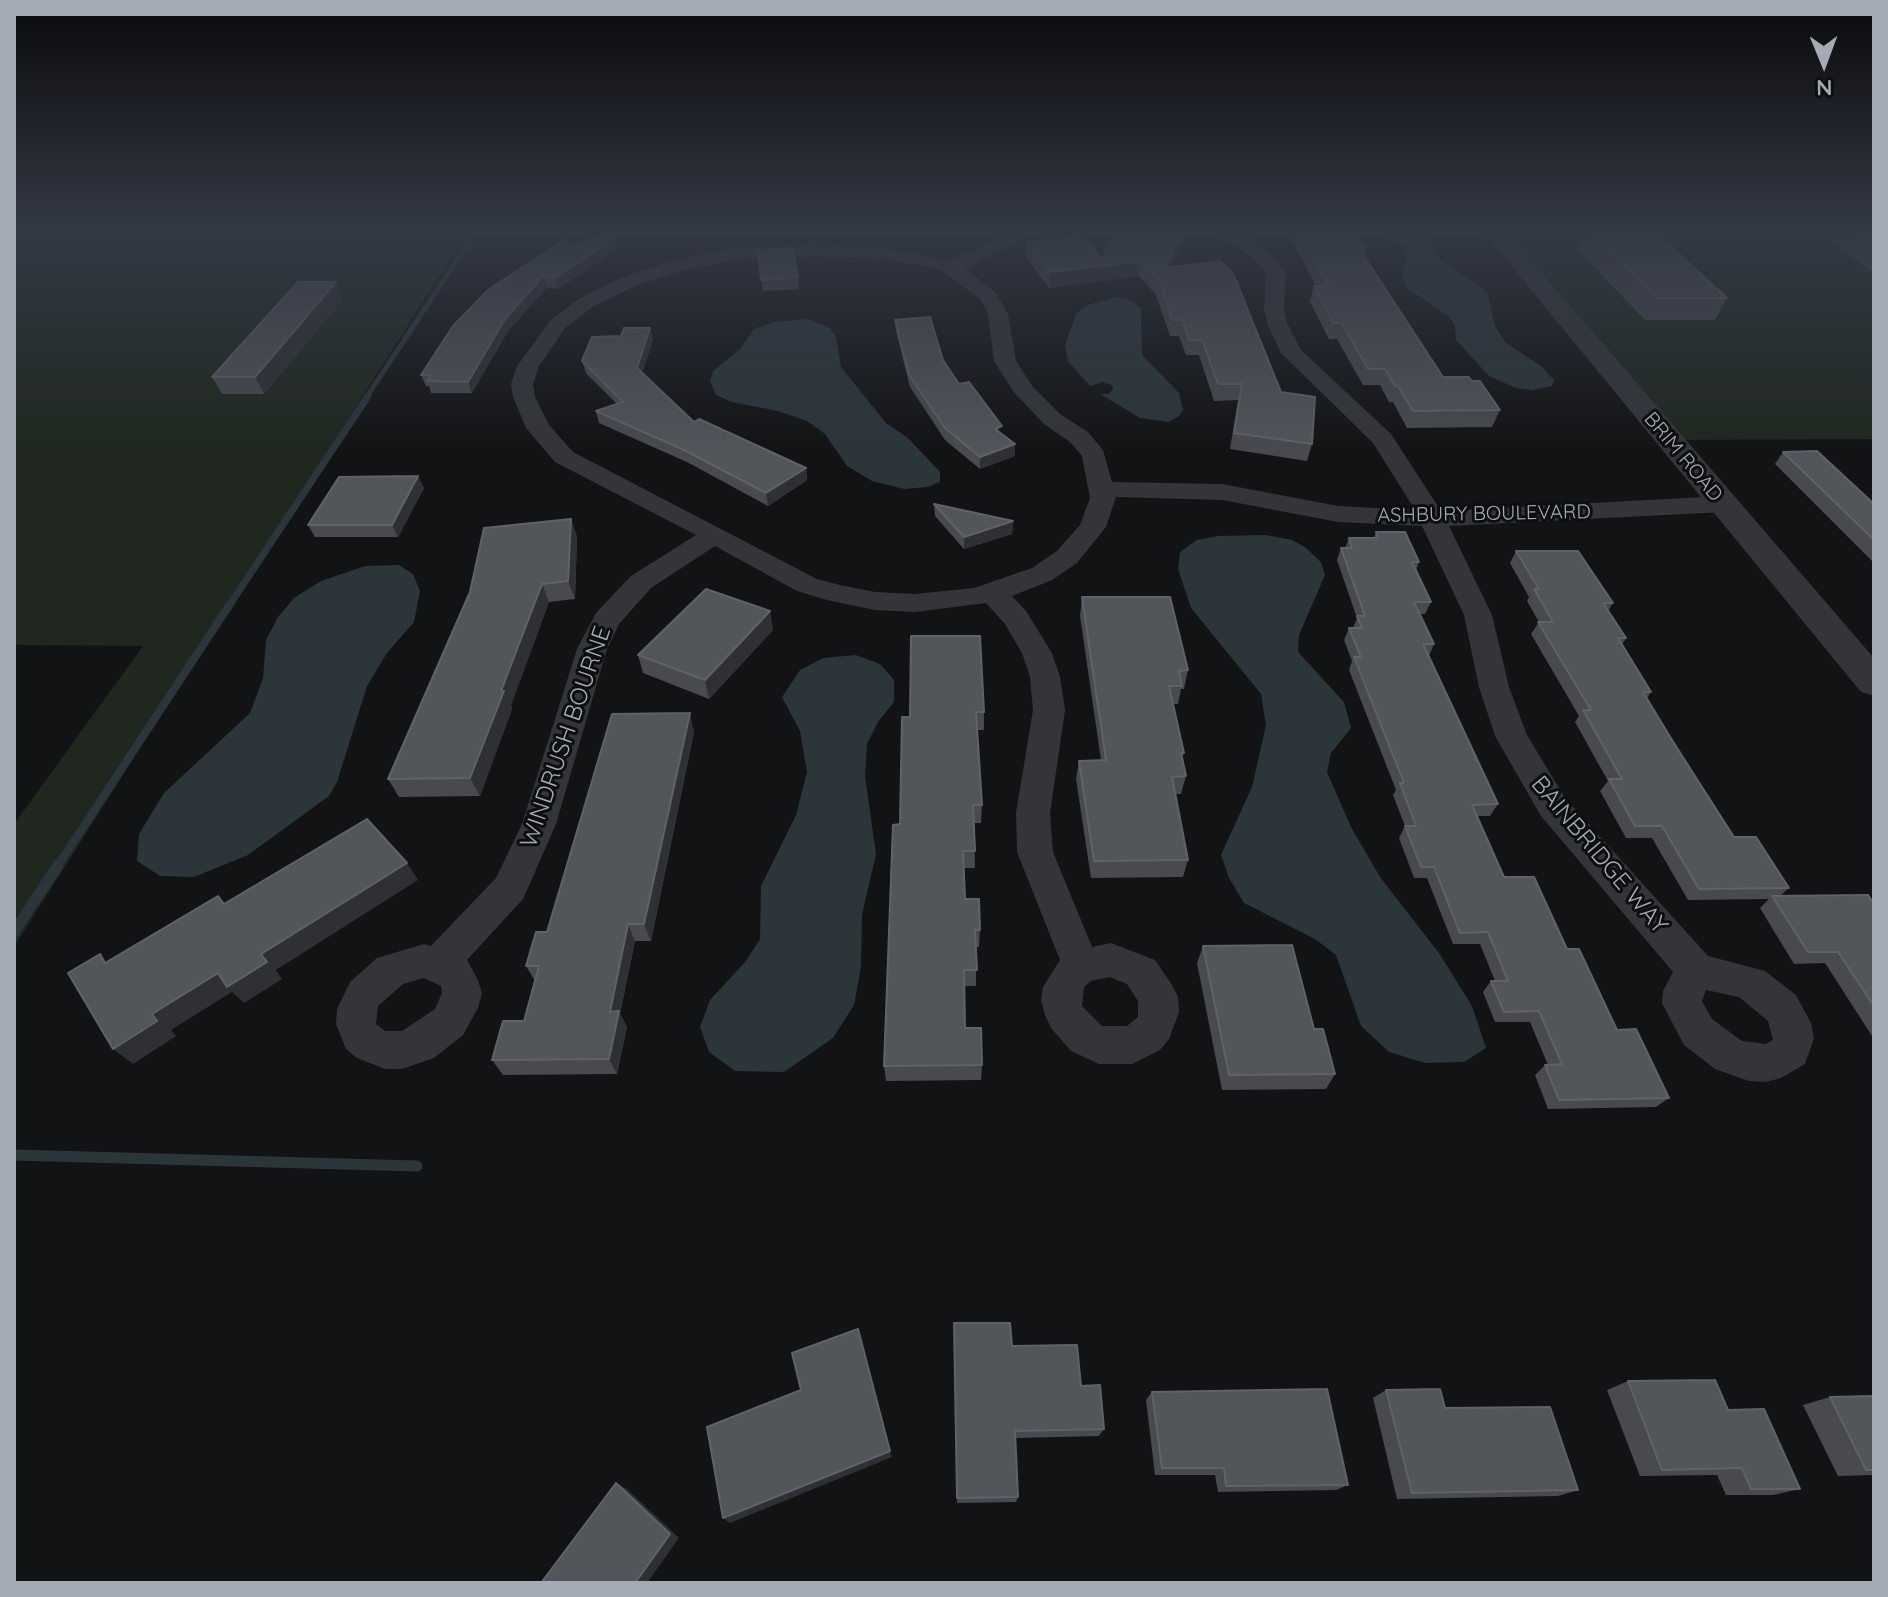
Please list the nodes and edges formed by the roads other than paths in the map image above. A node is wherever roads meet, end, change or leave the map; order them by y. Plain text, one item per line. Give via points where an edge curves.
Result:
1 (584, 305) edge
2 (993, 305) edge
3 (1277, 305) edge
4 (1556, 305) edge
5 (1102, 483) junction
6 (1718, 497) junction
7 (1430, 512) junction
8 (715, 534) junction
9 (993, 593) junction
10 (1874, 683) edge
11 (440, 963) dead end
12 (1081, 966) dead end
13 (1699, 974) dead end

1 - 8 street via 537,350 522,384 530,413 564,457
2 - 5 street via 1005,361 1024,391 1094,455
3 - 7 street, BAINBRIDGE WAY via 1277,323 1292,353 1382,439
4 - 6 street, BRIM ROAD
5 - 7 street, ASHBURY BOULEVARD via 1222,492 1338,514
5 - 9 street via 1098,517 1078,547 1042,574
6 - 7 street, ASHBURY BOULEVARD
6 - 10 street, BRIM ROAD
7 - 13 street, BAINBRIDGE WAY via 1478,615 1494,687 1529,770 1553,807
8 - 9 street via 807,585 837,594 915,603
8 - 11 street, WINDRUSH BOURNE via 641,582 606,620 592,649 539,824 510,888
9 - 12 street via 1016,618 1045,677 1049,710 1033,813 1035,852

